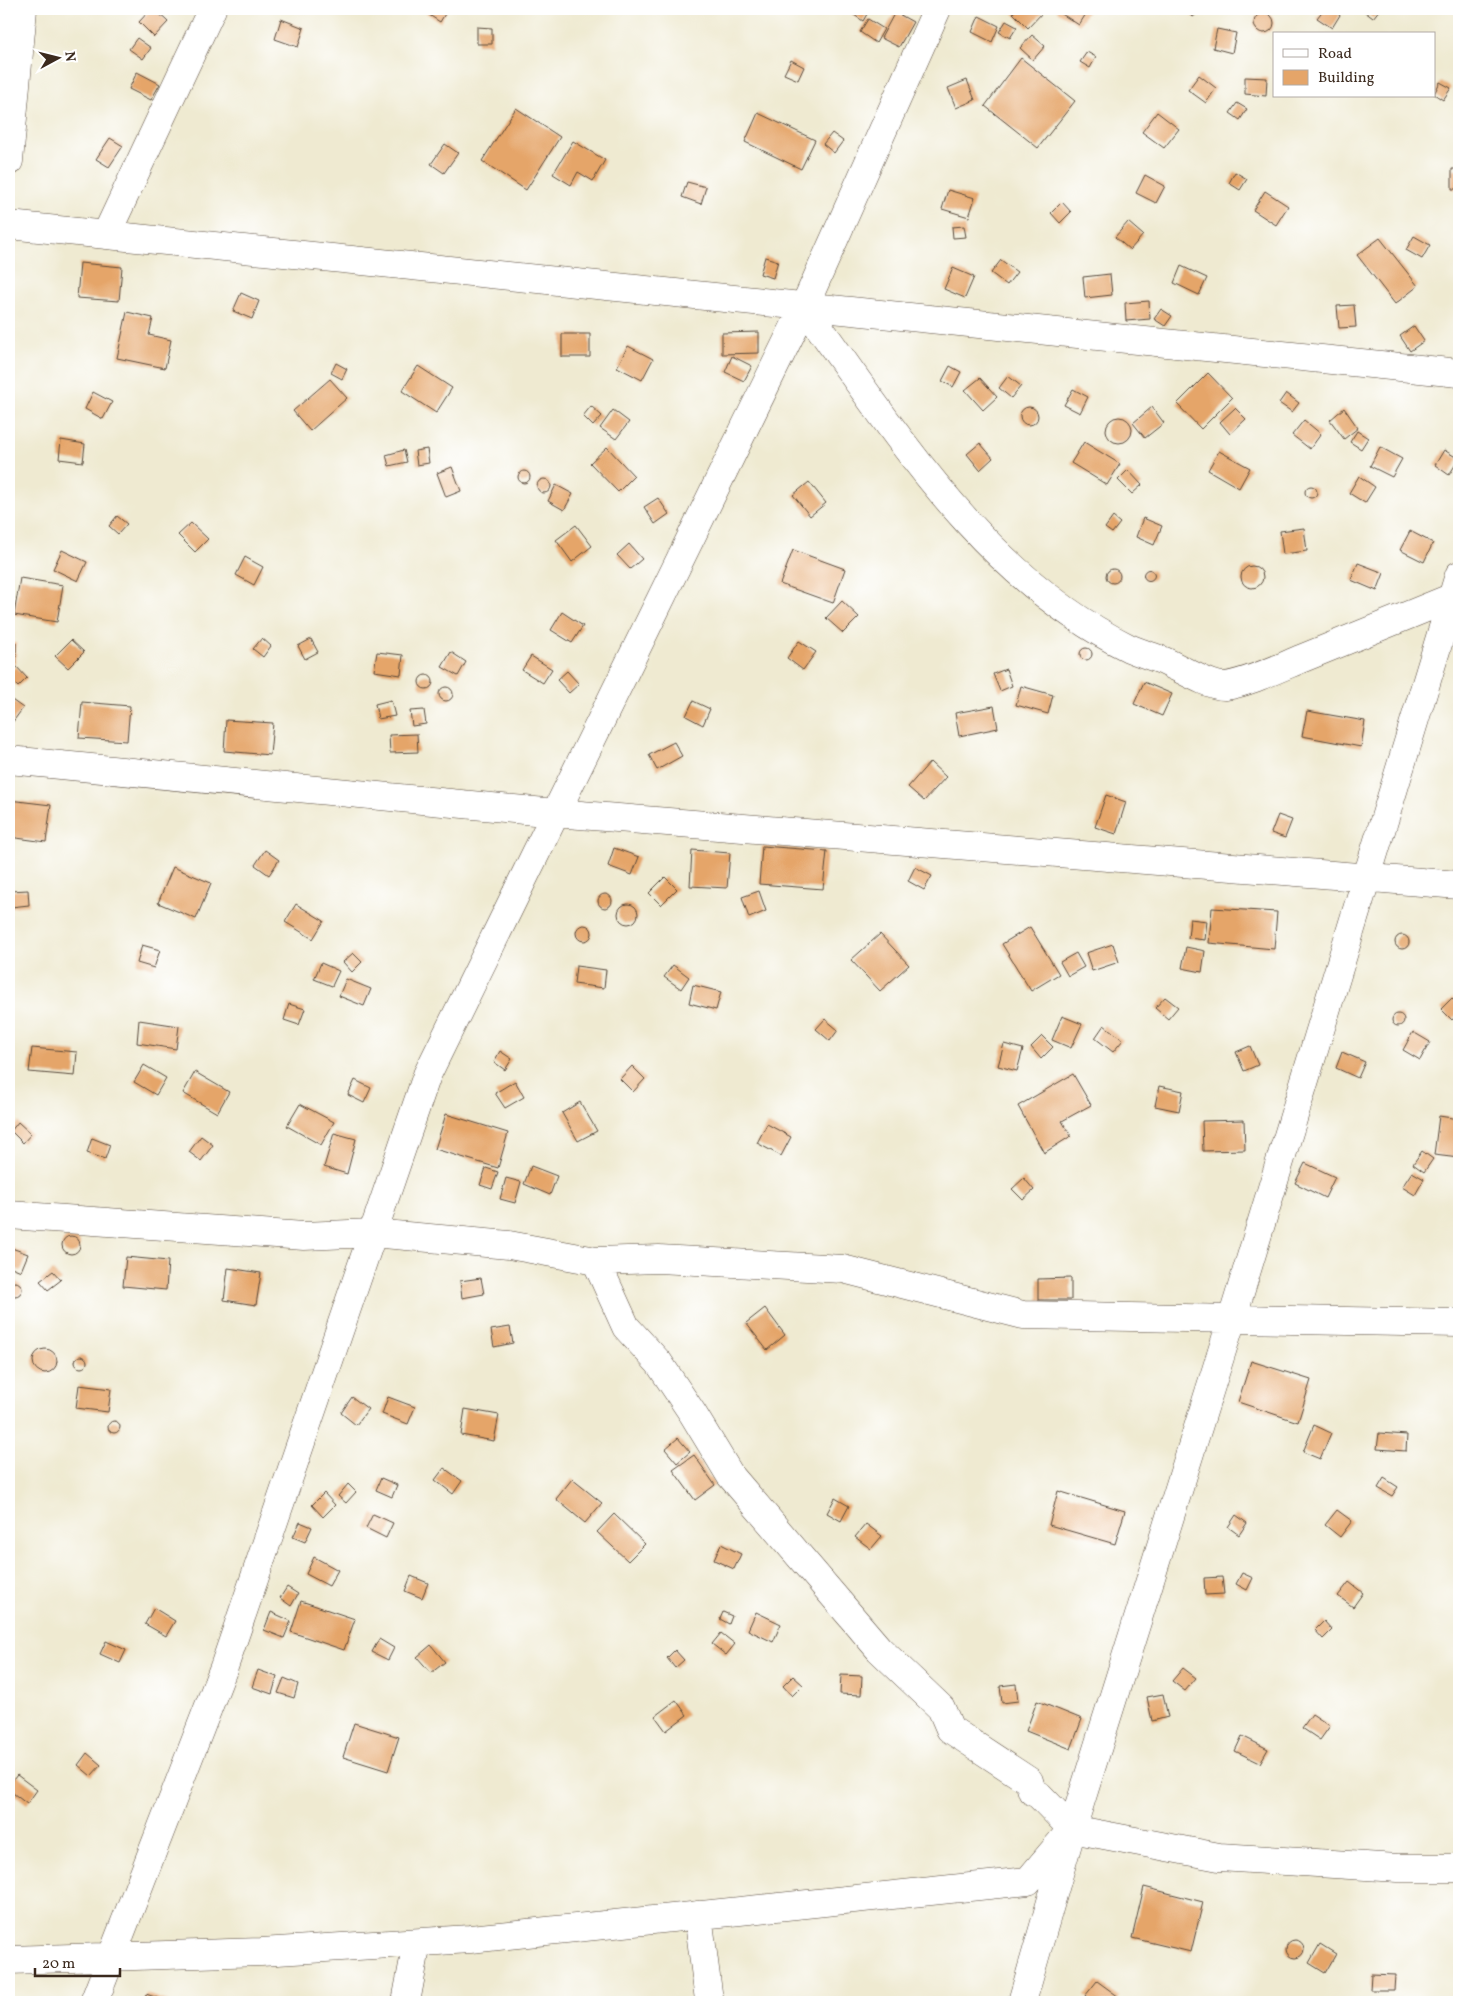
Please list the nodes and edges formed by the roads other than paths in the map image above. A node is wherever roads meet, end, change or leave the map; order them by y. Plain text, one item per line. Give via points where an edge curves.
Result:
1 (23, 9) edge
2 (212, 9) edge
3 (937, 9) edge
4 (9, 161) edge
5 (9, 225) edge
6 (106, 235) junction
7 (804, 306) junction
8 (1459, 373) edge
9 (1456, 586) edge
10 (9, 760) edge
11 (555, 814) junction
12 (1367, 878) junction
13 (1459, 885) edge
14 (9, 1216) edge
15 (372, 1233) junction
16 (596, 1261) junction
17 (1232, 1319) junction
18 (1459, 1323) edge
19 (1072, 1829) junction
20 (1459, 1868) edge
21 (698, 1915) junction
22 (417, 1942) junction
23 (112, 1957) junction
24 (9, 1960) edge
25 (709, 2001) edge
26 (94, 2002) edge
27 (406, 2002) edge
28 (1022, 2002) edge

1 - 4 street
2 - 6 street
3 - 7 street
5 - 6 street
6 - 7 street
7 - 8 street
7 - 9 street via 935,486 986,542 1060,606 1129,648 1193,676 1223,686 1265,674
7 - 11 street
9 - 12 street
10 - 11 street
11 - 12 street
11 - 15 street via 427,1075
12 - 13 street
12 - 17 street
14 - 15 street via 304,1236
15 - 16 street via 510,1245
15 - 23 street via 224,1667
16 - 17 street via 659,1259 844,1269 1023,1315
16 - 19 street via 626,1327 659,1363 730,1475 879,1649 940,1708 950,1729 1029,1781 1032,1791
17 - 18 street
17 - 19 street
19 - 20 street via 1218,1857 1398,1868
19 - 21 street via 1028,1881
19 - 28 street
21 - 22 street
21 - 25 street
22 - 23 street
22 - 27 street
23 - 24 street
23 - 26 street

